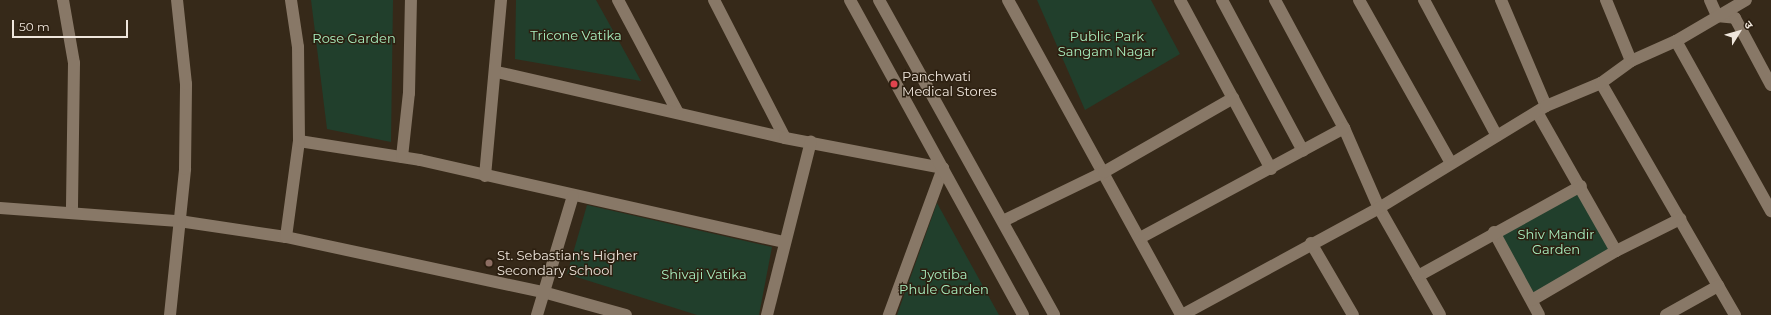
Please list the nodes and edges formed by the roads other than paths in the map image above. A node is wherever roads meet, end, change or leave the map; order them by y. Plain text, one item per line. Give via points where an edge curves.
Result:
1 (63, 0) edge
2 (177, 0) edge
3 (291, 0) edge
4 (411, 0) edge
5 (502, 0) edge
6 (618, 0) edge
7 (714, 0) edge
8 (850, 0) edge
9 (879, 0) edge
10 (1008, 0) edge
11 (1180, 0) edge
12 (1222, 0) edge
13 (1275, 0) edge
14 (1359, 0) edge
15 (1424, 0) edge
16 (1501, 0) edge
17 (1606, 0) edge
18 (1710, 0) edge
19 (1746, 0) edge
20 (1717, 16) junction
21 (1676, 40) junction
22 (1632, 61) junction
23 (497, 72) junction
24 (1601, 83) junction
25 (1771, 85) edge
26 (1233, 98) junction
27 (1541, 109) junction
28 (678, 113) junction
29 (1344, 128) junction
30 (1498, 136) junction
31 (785, 138) junction
32 (299, 140) junction
33 (811, 141) junction
34 (1303, 152) junction
35 (402, 157) junction
36 (1451, 163) junction
37 (943, 168) junction
38 (1271, 169) junction
39 (1104, 172) junction
40 (485, 176) junction
41 (1581, 186) junction
42 (573, 196) junction
43 (0, 208) edge
44 (1379, 208) junction
45 (72, 211) junction
46 (1771, 211) edge
47 (1680, 219) junction
48 (180, 221) junction
49 (1003, 221) junction
50 (1494, 232) junction
51 (286, 237) junction
52 (1140, 238) junction
53 (784, 242) junction
54 (1311, 243) junction
55 (1616, 251) junction
56 (1418, 276) junction
57 (1718, 286) junction
58 (543, 292) junction
59 (1532, 300) junction
60 (170, 315) edge
61 (537, 315) edge
62 (626, 315) edge
63 (767, 315) edge
64 (889, 315) edge
65 (1023, 315) edge
66 (1054, 315) edge
67 (1182, 315) edge
68 (1353, 315) edge
69 (1440, 315) edge
70 (1539, 315) edge
71 (1666, 315) edge
72 (1735, 315) edge

1 - 45 street via 74,63
2 - 48 street via 186,84
3 - 32 street via 298,47
4 - 35 street via 409,93
5 - 23 street
6 - 28 street
7 - 31 street
8 - 37 street
9 - 49 street
10 - 39 street
11 - 26 street
12 - 34 street
13 - 29 street
14 - 36 street
15 - 30 street
16 - 27 street
17 - 22 street
18 - 20 street
19 - 20 street
20 - 21 street
20 - 25 street via 1734,18
21 - 22 street
21 - 46 street
22 - 24 street
23 - 28 street
23 - 40 street
24 - 27 street
24 - 47 street
26 - 38 street
26 - 39 street
27 - 30 street
27 - 41 street
28 - 31 street
29 - 34 street
29 - 44 street
30 - 36 street
31 - 33 street
32 - 35 street
32 - 51 street
33 - 37 street
33 - 53 street
34 - 38 street
35 - 40 street
36 - 44 street
37 - 64 street
37 - 65 street
38 - 52 street
39 - 49 street
39 - 52 street
40 - 42 street
41 - 50 street
41 - 55 street
42 - 53 street
42 - 58 street
43 - 45 street
44 - 54 street
44 - 56 street
45 - 48 street
47 - 55 street
47 - 57 street
48 - 51 street
48 - 60 street
49 - 66 street
50 - 56 street
50 - 59 street
51 - 58 street
52 - 67 street
53 - 63 street
54 - 67 street
54 - 68 street
55 - 59 street
56 - 69 street
57 - 71 street
57 - 72 street
58 - 61 street
58 - 62 street
59 - 70 street

